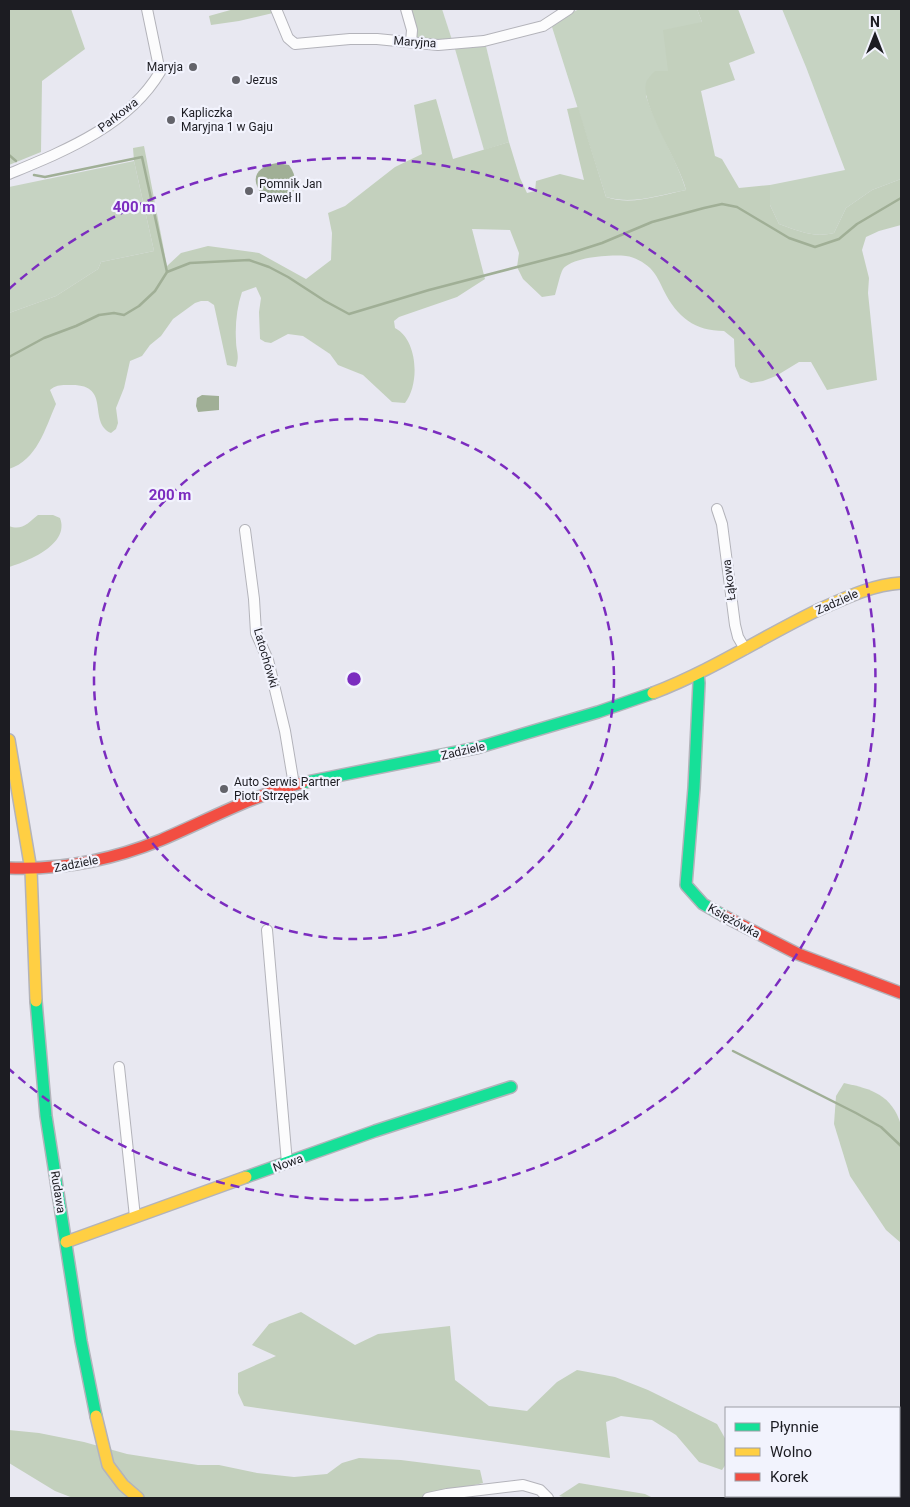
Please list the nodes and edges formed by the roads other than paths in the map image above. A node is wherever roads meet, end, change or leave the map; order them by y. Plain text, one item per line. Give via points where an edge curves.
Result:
1 (147, 9) edge
2 (276, 9) edge
3 (406, 9) edge
4 (569, 9) edge
5 (411, 42) junction
6 (9, 174) edge
7 (717, 509) dead end
8 (245, 530) dead end
9 (901, 583) edge
10 (745, 649) junction
11 (698, 674) junction
12 (9, 740) edge
13 (294, 785) junction
14 (9, 868) edge
15 (31, 870) junction
16 (267, 930) dead end
17 (901, 993) edge
18 (119, 1067) dead end
19 (511, 1087) dead end
20 (287, 1163) junction
21 (135, 1217) junction
22 (66, 1242) junction
23 (138, 1498) edge
24 (428, 1498) edge
25 (548, 1498) edge

1 - 6 street, Parkowa via 160,72 151,87 110,123 69,149
2 - 5 street, Maryjna via 288,38 295,44 350,39
3 - 5 street via 412,30
4 - 5 street, Maryjna via 543,26 493,39 438,45
7 - 10 street, Łąkowa via 722,524 735,626
8 - 13 street, Latochówki via 256,633 268,660
9 - 10 street, Zadziele via 882,584 857,592 796,620
10 - 11 street, Zadziele
11 - 13 street, Zadziele via 619,707 501,742
11 - 17 street, Księżówka via 686,885 703,904 738,924 798,954
12 - 15 street, Rudawa
13 - 15 street, Zadziele via 124,853 74,866
14 - 15 street, Zadziele
15 - 22 street, Rudawa via 41,1067
16 - 20 street
18 - 21 street
19 - 20 street, Nowa
20 - 21 street, Nowa
21 - 22 street, Nowa
22 - 23 street, Rudawa via 100,1441 108,1465
24 - 25 street via 523,1485 540,1490

